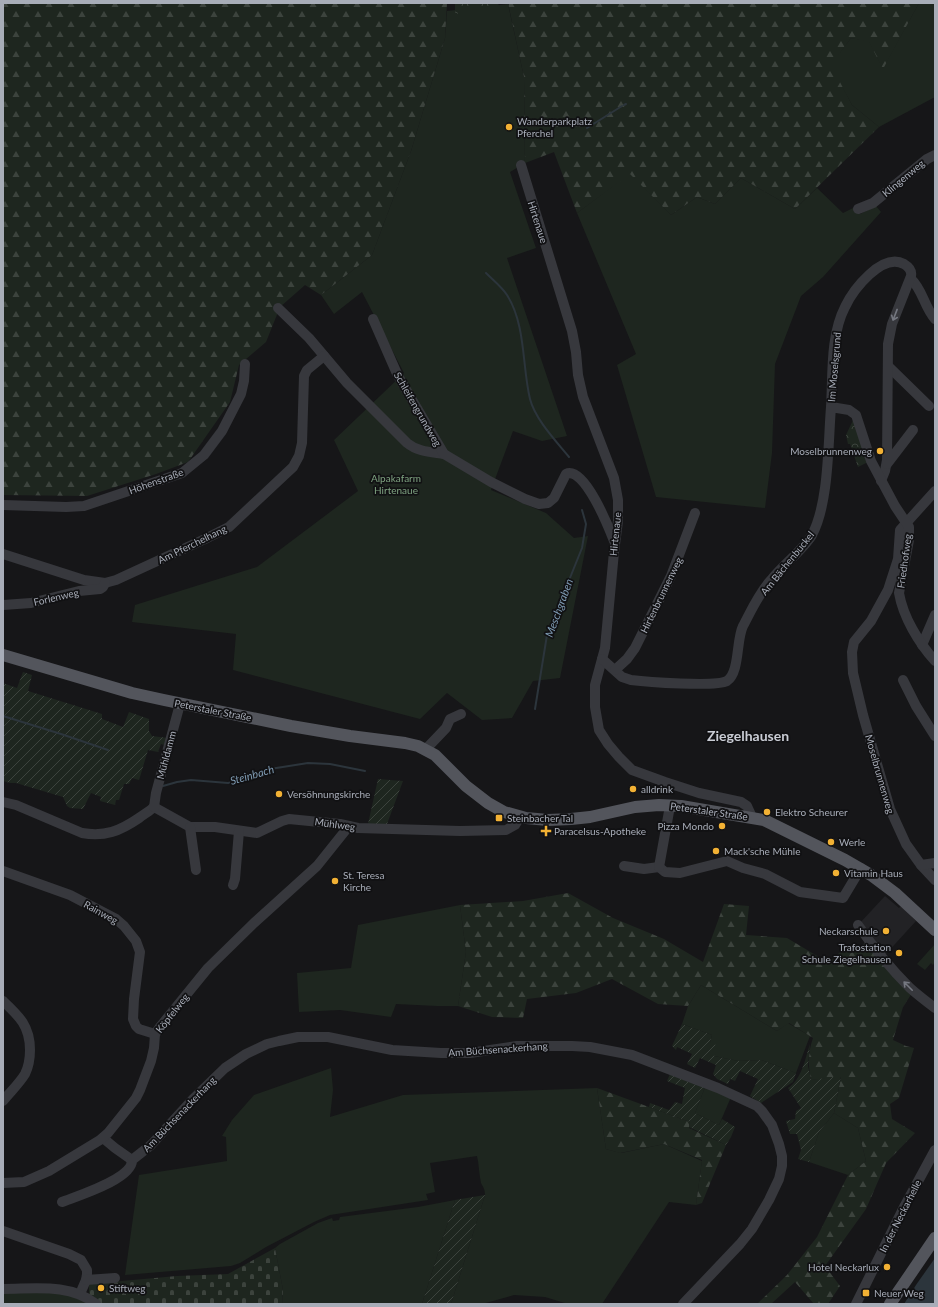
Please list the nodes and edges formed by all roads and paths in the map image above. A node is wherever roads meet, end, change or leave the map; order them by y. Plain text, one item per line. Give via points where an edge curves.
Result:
1 (935, 155) edge
2 (521, 165) dead end
3 (858, 209) dead end
4 (911, 280) junction
5 (278, 308) dead end
6 (373, 319) dead end
7 (935, 319) edge
8 (324, 356) junction
9 (244, 364) dead end
10 (888, 366) junction
11 (929, 406) dead end
12 (830, 408) junction
13 (913, 430) dead end
14 (444, 454) junction
15 (887, 461) junction
16 (881, 480) junction
17 (935, 491) edge
18 (3, 505) edge
19 (695, 512) dead end
20 (907, 523) junction
21 (615, 543) junction
22 (3, 554) edge
23 (105, 583) junction
24 (3, 605) edge
25 (935, 615) edge
26 (922, 645) junction
27 (3, 655) edge
28 (602, 660) junction
29 (935, 661) edge
30 (615, 670) junction
31 (903, 680) dead end
32 (180, 704) junction
33 (461, 714) dead end
34 (935, 736) edge
35 (426, 749) junction
36 (3, 802) edge
37 (154, 806) junction
38 (670, 806) junction
39 (520, 817) junction
40 (752, 817) junction
41 (348, 826) junction
42 (190, 827) junction
43 (239, 831) junction
44 (935, 863) edge
45 (921, 864) junction
46 (624, 866) dead end
47 (660, 867) junction
48 (860, 868) junction
49 (196, 870) dead end
50 (3, 871) edge
51 (935, 880) edge
52 (233, 885) dead end
53 (858, 925) dead end
54 (935, 930) edge
55 (3, 1001) edge
56 (935, 1008) edge
57 (155, 1034) junction
58 (3, 1101) edge
59 (103, 1138) junction
60 (935, 1150) edge
61 (132, 1160) junction
62 (3, 1183) edge
63 (62, 1202) dead end
64 (3, 1231) edge
65 (935, 1238) edge
66 (116, 1278) dead end
67 (86, 1280) junction
68 (3, 1289) edge
69 (80, 1294) junction
70 (96, 1304) edge
71 (683, 1304) edge
72 (856, 1304) edge
73 (890, 1304) edge

1 - 3 street, Klingenweg via 873,204
2 - 21 street, Hirtenaue via 572,331 583,397 614,478 618,500
4 - 7 street, Im Moselsgrund via 917,285
4 -> 10 street via 892,324 888,344
4 - 12 street, Im Moselsgrund via 911,272 907,266 890,261 874,271 851,296 836,332
5 - 8 street
6 - 14 street, Schleifengrundweg via 398,376
8 - 14 street via 347,383 411,446
8 - 23 street, Am Pferchelhang via 307,370 304,376 302,443 293,467 229,527
9 - 18 street, Höhenstraße via 241,394 222,431 204,455 182,473 84,506
10 - 11 street
10 - 15 street
12 - 16 street via 849,410 856,415 871,461
12 - 30 street, Am Bächenbuckel via 825,485 818,522 806,544 771,580 742,628 731,676 725,682 717,683 648,682 627,679
13 - 15 street
14 - 21 street, Schleifengrundweg via 498,486 539,504 548,503 554,498 566,474 576,474 587,486
15 - 16 street
16 - 20 street
17 - 20 street, Moselbrunnenweg
19 - 30 street, Hirtenbrunnenweg via 671,576 638,641 627,659
20 - 26 street, Friedhofweg via 909,540 899,593 902,607
20 - 45 street, Moselbrunnenweg via 900,530 898,559 888,590 872,621 852,645 852,660 863,715 890,809 906,844
21 - 28 street, Hirtenaue
22 - 23 street, Am Pferchelhang via 84,580
23 - 24 street, Forlenweg via 100,589 79,591 31,603
25 - 26 street
26 - 29 street, Friedhofweg
27 - 32 main road, Peterstaler Straße via 132,693
28 - 30 street, Am Bächenbuckel
28 - 40 street, Hirtenaue via 595,685 597,721 602,737 629,768 642,775 704,794 741,802 747,806
31 - 34 street
32 - 35 main road, Peterstaler Straße via 350,736 411,743
32 - 37 street, Mühldamm
33 - 35 street via 450,719 446,728
35 - 39 main road, Peterstaler Straße via 482,799
36 - 37 street via 89,834 116,832
37 - 42 street
38 - 39 main road, Peterstaler Straße via 636,807 571,819 541,820
38 - 40 main road, Peterstaler Straße
38 - 47 street
39 - 41 street, Mühlweg via 515,825 504,831
40 - 48 main road, Peterstaler Straße via 764,820
41 - 43 street, Mühlweg via 289,819 282,820 260,833
41 - 57 street, Köpfelweg via 323,860 208,968
42 - 43 street, Mühlweg via 215,827
42 - 49 street
43 - 52 street
44 - 45 street
45 - 51 street, Moselbrunnenweg
46 - 47 street via 644,869
47 - 48 street via 665,872 680,873 726,861 765,874 800,892 843,898
48 - 54 main road, Peterstaler Straße via 890,888
50 - 57 street, Rainweg via 70,895 116,919 124,926 136,941 140,952 133,1019 138,1028
56 -> 53 street via 911,989
55 - 58 street via 25,1025 30,1049 30,1059 22,1079
57 - 59 street, Köpfelweg via 151,1061 136,1098
59 - 61 street
59 - 62 street, Köpfelweg via 49,1172 24,1182
60 - 72 street, In der Neckarhelle
61 - 63 street, Am Büchsenackerhang via 130,1168 124,1174 100,1188
61 - 71 street, Am Büchsenackerhang via 151,1145 225,1068 240,1057 279,1040 328,1037 392,1050 441,1053 470,1053 517,1046 572,1046 632,1055 718,1088 756,1106 772,1125 782,1156 779,1179 752,1229
64 - 67 street via 77,1257 87,1270
65 - 73 main road
66 - 67 street
67 - 69 street
68 - 69 street via 58,1288
69 - 70 street

